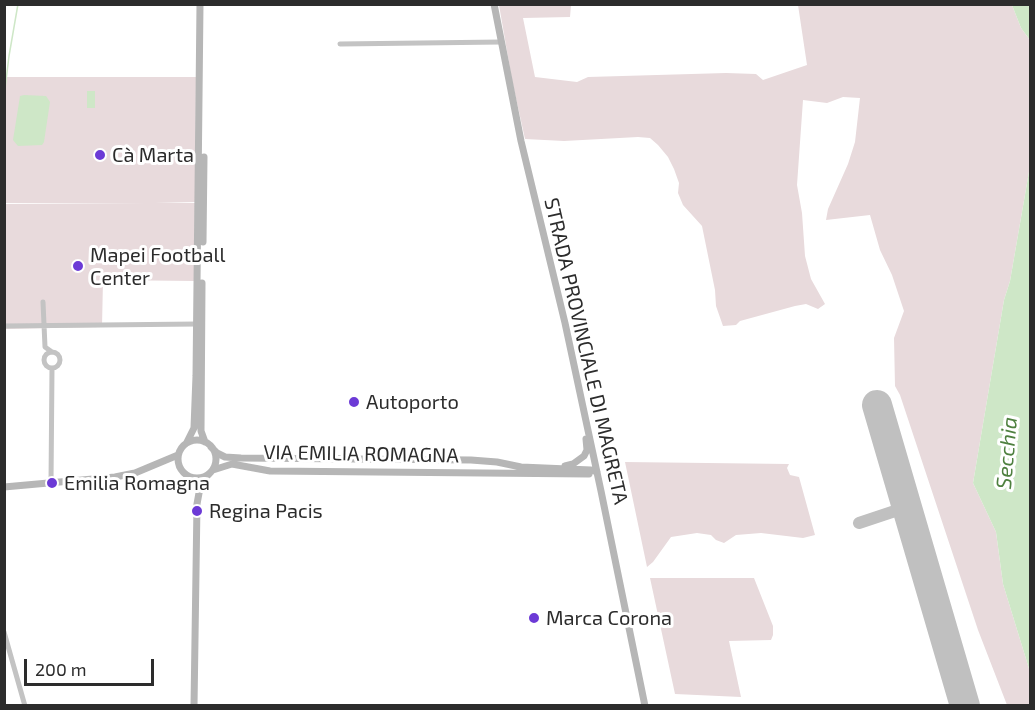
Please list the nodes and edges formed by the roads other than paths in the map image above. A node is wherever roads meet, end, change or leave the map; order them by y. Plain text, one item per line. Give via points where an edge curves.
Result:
1 (202, 4) edge
2 (494, 4) edge
3 (501, 42) junction
4 (340, 44) dead end
5 (43, 302) dead end
6 (196, 324) junction
7 (4, 326) edge
8 (44, 326) junction
9 (52, 352) junction
10 (52, 368) junction
11 (584, 410) junction
12 (187, 442) junction
13 (205, 442) junction
14 (211, 447) junction
15 (178, 455) junction
16 (471, 460) junction
17 (161, 463) junction
18 (180, 468) junction
19 (558, 468) junction
20 (597, 471) junction
21 (211, 472) junction
22 (474, 474) junction
23 (573, 475) junction
24 (188, 476) junction
25 (51, 483) junction
26 (4, 487) edge
27 (197, 504) junction
28 (608, 521) junction
29 (4, 632) edge
30 (25, 705) edge
31 (194, 705) edge
32 (645, 705) edge

1 - 6 street
1 - 13 street via 201,431
2 - 3 street, STRADA PROVINCIALE DI MAGRETA
3 - 4 street
3 - 11 street, STRADA PROVINCIALE DI MAGRETA
5 - 8 street
6 - 8 street
6 - 12 street via 194,428
7 - 8 street
8 - 9 street via 45,347
9 - 10 street via 60,361
9 - 10 street via 44,359 46,366
10 - 25 street
11 - 19 street via 584,456
11 - 20 street, STRADA PROVINCIALE DI MAGRETA
12 - 13 street
12 - 15 street
13 - 14 street, VIA EMILIA ROMAGNA
14 - 16 street, VIA EMILIA ROMAGNA via 225,457 241,458
14 - 21 street via 216,458
15 - 17 street
15 - 18 street
16 - 19 street, VIA EMILIA ROMAGNA
16 - 22 street, VIA EMILIA ROMAGNA via 477,466
17 - 18 street
17 - 25 street via 115,477
18 - 24 street
19 - 20 street, VIA EMILIA ROMAGNA
20 - 23 street, VIA EMILIA ROMAGNA
20 - 28 street, STRADA PROVINCIALE DI MAGRETA
21 - 22 street, VIA EMILIA ROMAGNA via 232,464 270,471
21 - 24 street, VIA EMILIA ROMAGNA via 198,478
21 - 27 street via 201,482
22 - 23 street, VIA EMILIA ROMAGNA
23 - 28 street via 595,482 603,518
24 - 27 street
25 - 26 street
27 - 31 street
28 - 32 street, STRADA PROVINCIALE DI MAGRETA
29 - 30 street

